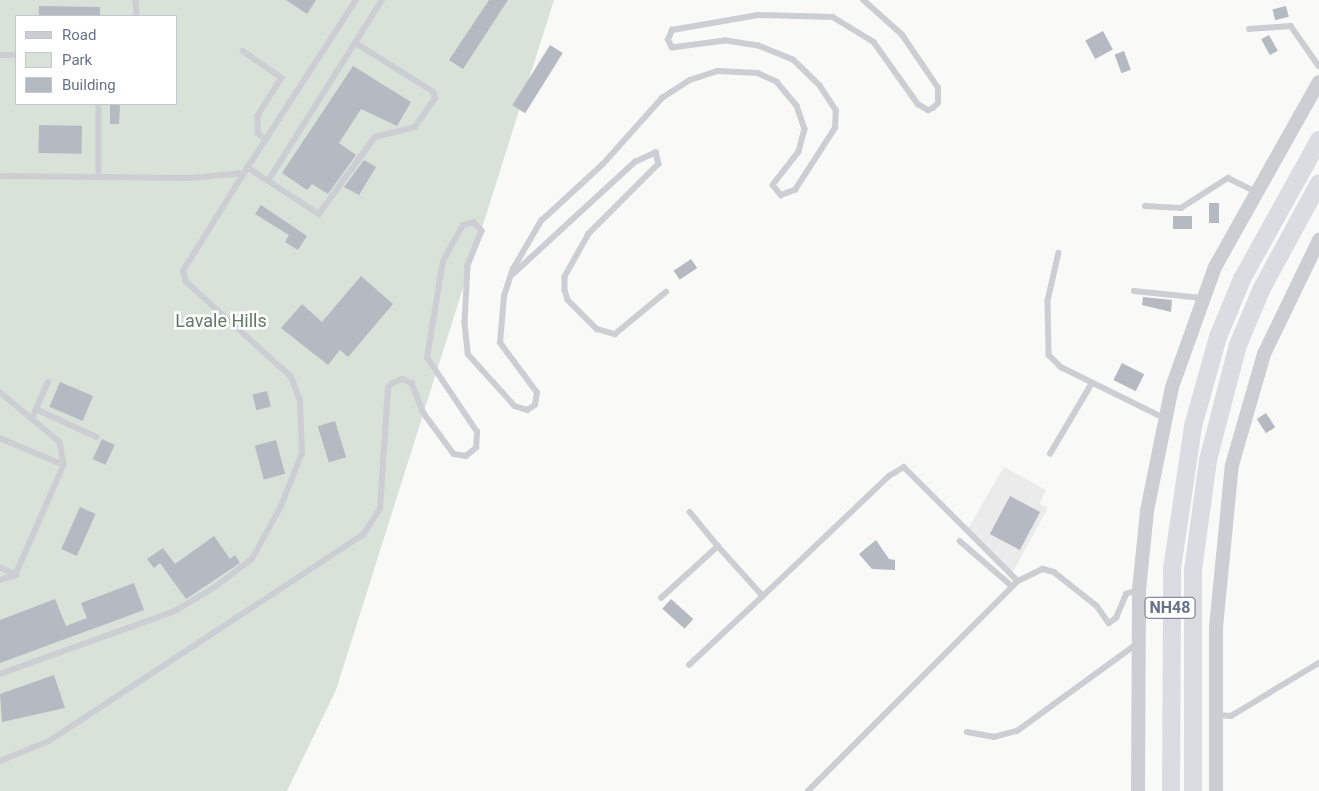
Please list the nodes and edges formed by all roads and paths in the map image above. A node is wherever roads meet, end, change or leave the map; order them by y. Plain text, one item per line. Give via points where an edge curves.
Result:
1 (136, 0) edge
2 (356, 0) edge
3 (382, 0) edge
4 (863, 0) edge
5 (137, 15) edge
6 (1249, 30) dead end
7 (355, 43) junction
8 (243, 51) dead end
9 (0, 55) edge
10 (15, 55) edge
11 (1319, 66) edge
12 (1319, 82) edge
13 (99, 105) edge
14 (265, 139) junction
15 (1319, 140) edge
16 (246, 170) junction
17 (0, 176) edge
18 (99, 176) junction
19 (268, 181) junction
20 (1319, 182) edge
21 (1255, 191) junction
22 (1145, 206) dead end
23 (1319, 240) edge
24 (1059, 253) dead end
25 (510, 276) junction
26 (1134, 291) dead end
27 (666, 292) dead end
28 (1202, 298) junction
29 (48, 382) dead end
30 (1092, 383) junction
31 (0, 392) edge
32 (36, 409) junction
33 (32, 418) junction
34 (1164, 418) junction
35 (97, 437) dead end
36 (0, 438) edge
37 (1050, 454) dead end
38 (64, 465) junction
39 (690, 512) dead end
40 (960, 541) dead end
41 (718, 546) junction
42 (0, 568) edge
43 (16, 575) junction
44 (0, 580) edge
45 (1018, 581) junction
46 (1012, 586) junction
47 (1139, 590) junction
48 (763, 596) junction
49 (661, 598) dead end
50 (1140, 641) junction
51 (1319, 663) edge
52 (689, 665) dead end
53 (0, 674) edge
54 (1215, 715) junction
55 (967, 732) dead end
56 (0, 761) edge
57 (808, 791) edge
58 (1138, 791) edge
59 (1171, 791) edge
60 (1193, 791) edge
61 (1216, 791) edge

1 - 5 lane
2 - 14 lane
3 - 7 lane
4 - 25 lane via 902,36 938,88 938,103 934,108 928,110 918,104 874,42 833,17 758,15 672,30 668,40 672,48 741,42 782,54 803,68 836,111 833,133 815,163 792,193 777,193 775,180 796,158 804,138 797,106 783,87 764,75 739,70 704,74 662,98 603,164 541,221
6 - 11 lane via 1290,26
7 - 19 lane
7 - 19 lane via 432,91 435,98 412,129 375,137 324,212 319,214
8 - 14 lane via 282,78 258,116 258,133
9 - 10 lane
12 - 21 street
13 - 18 lane
14 - 16 lane
15 - 59 highway, NH48 via 1242,279 1218,338 1193,426 1172,569
16 - 18 lane via 190,178
16 - 19 lane
16 - 53 lane via 183,270 186,282 291,377 300,401 302,454 281,506 252,559 175,611
17 - 18 lane
20 - 60 highway, NH48 via 1262,288 1242,337 1208,460 1193,570
21 - 22 lane via 1228,178 1180,208
21 - 28 street
23 - 54 street via 1264,354 1232,465 1220,572
24 - 30 lane via 1048,301 1047,346 1053,361
25 - 27 lane via 635,162 656,152 659,164 589,234 565,277 565,290 568,300 591,324 615,334
25 - 56 lane via 500,342 537,393 532,409 515,406 468,354 464,323 468,266 482,231 474,222 466,223 443,261 427,353 430,366 478,432 476,448 466,456 454,454 423,412 412,383 402,379 393,383 388,387 380,509 363,535 48,741
26 - 28 lane
28 - 34 street
29 - 32 lane
30 - 34 lane
30 - 37 lane
31 - 33 lane
32 - 33 lane
32 - 35 lane
33 - 38 lane via 60,442
34 - 47 street via 1147,511
36 - 38 lane
38 - 43 lane
39 - 41 lane
40 - 46 lane
41 - 48 lane
41 - 49 lane
42 - 43 lane
43 - 44 lane
45 - 46 lane
45 - 47 lane via 1043,568 1054,572 1097,606 1109,623 1116,618 1126,594
45 - 48 lane via 904,467 889,476
46 - 57 lane
47 - 50 street
48 - 52 lane
50 - 55 lane via 1017,732 994,737
50 - 58 street
51 - 54 lane via 1231,716
54 - 61 street

